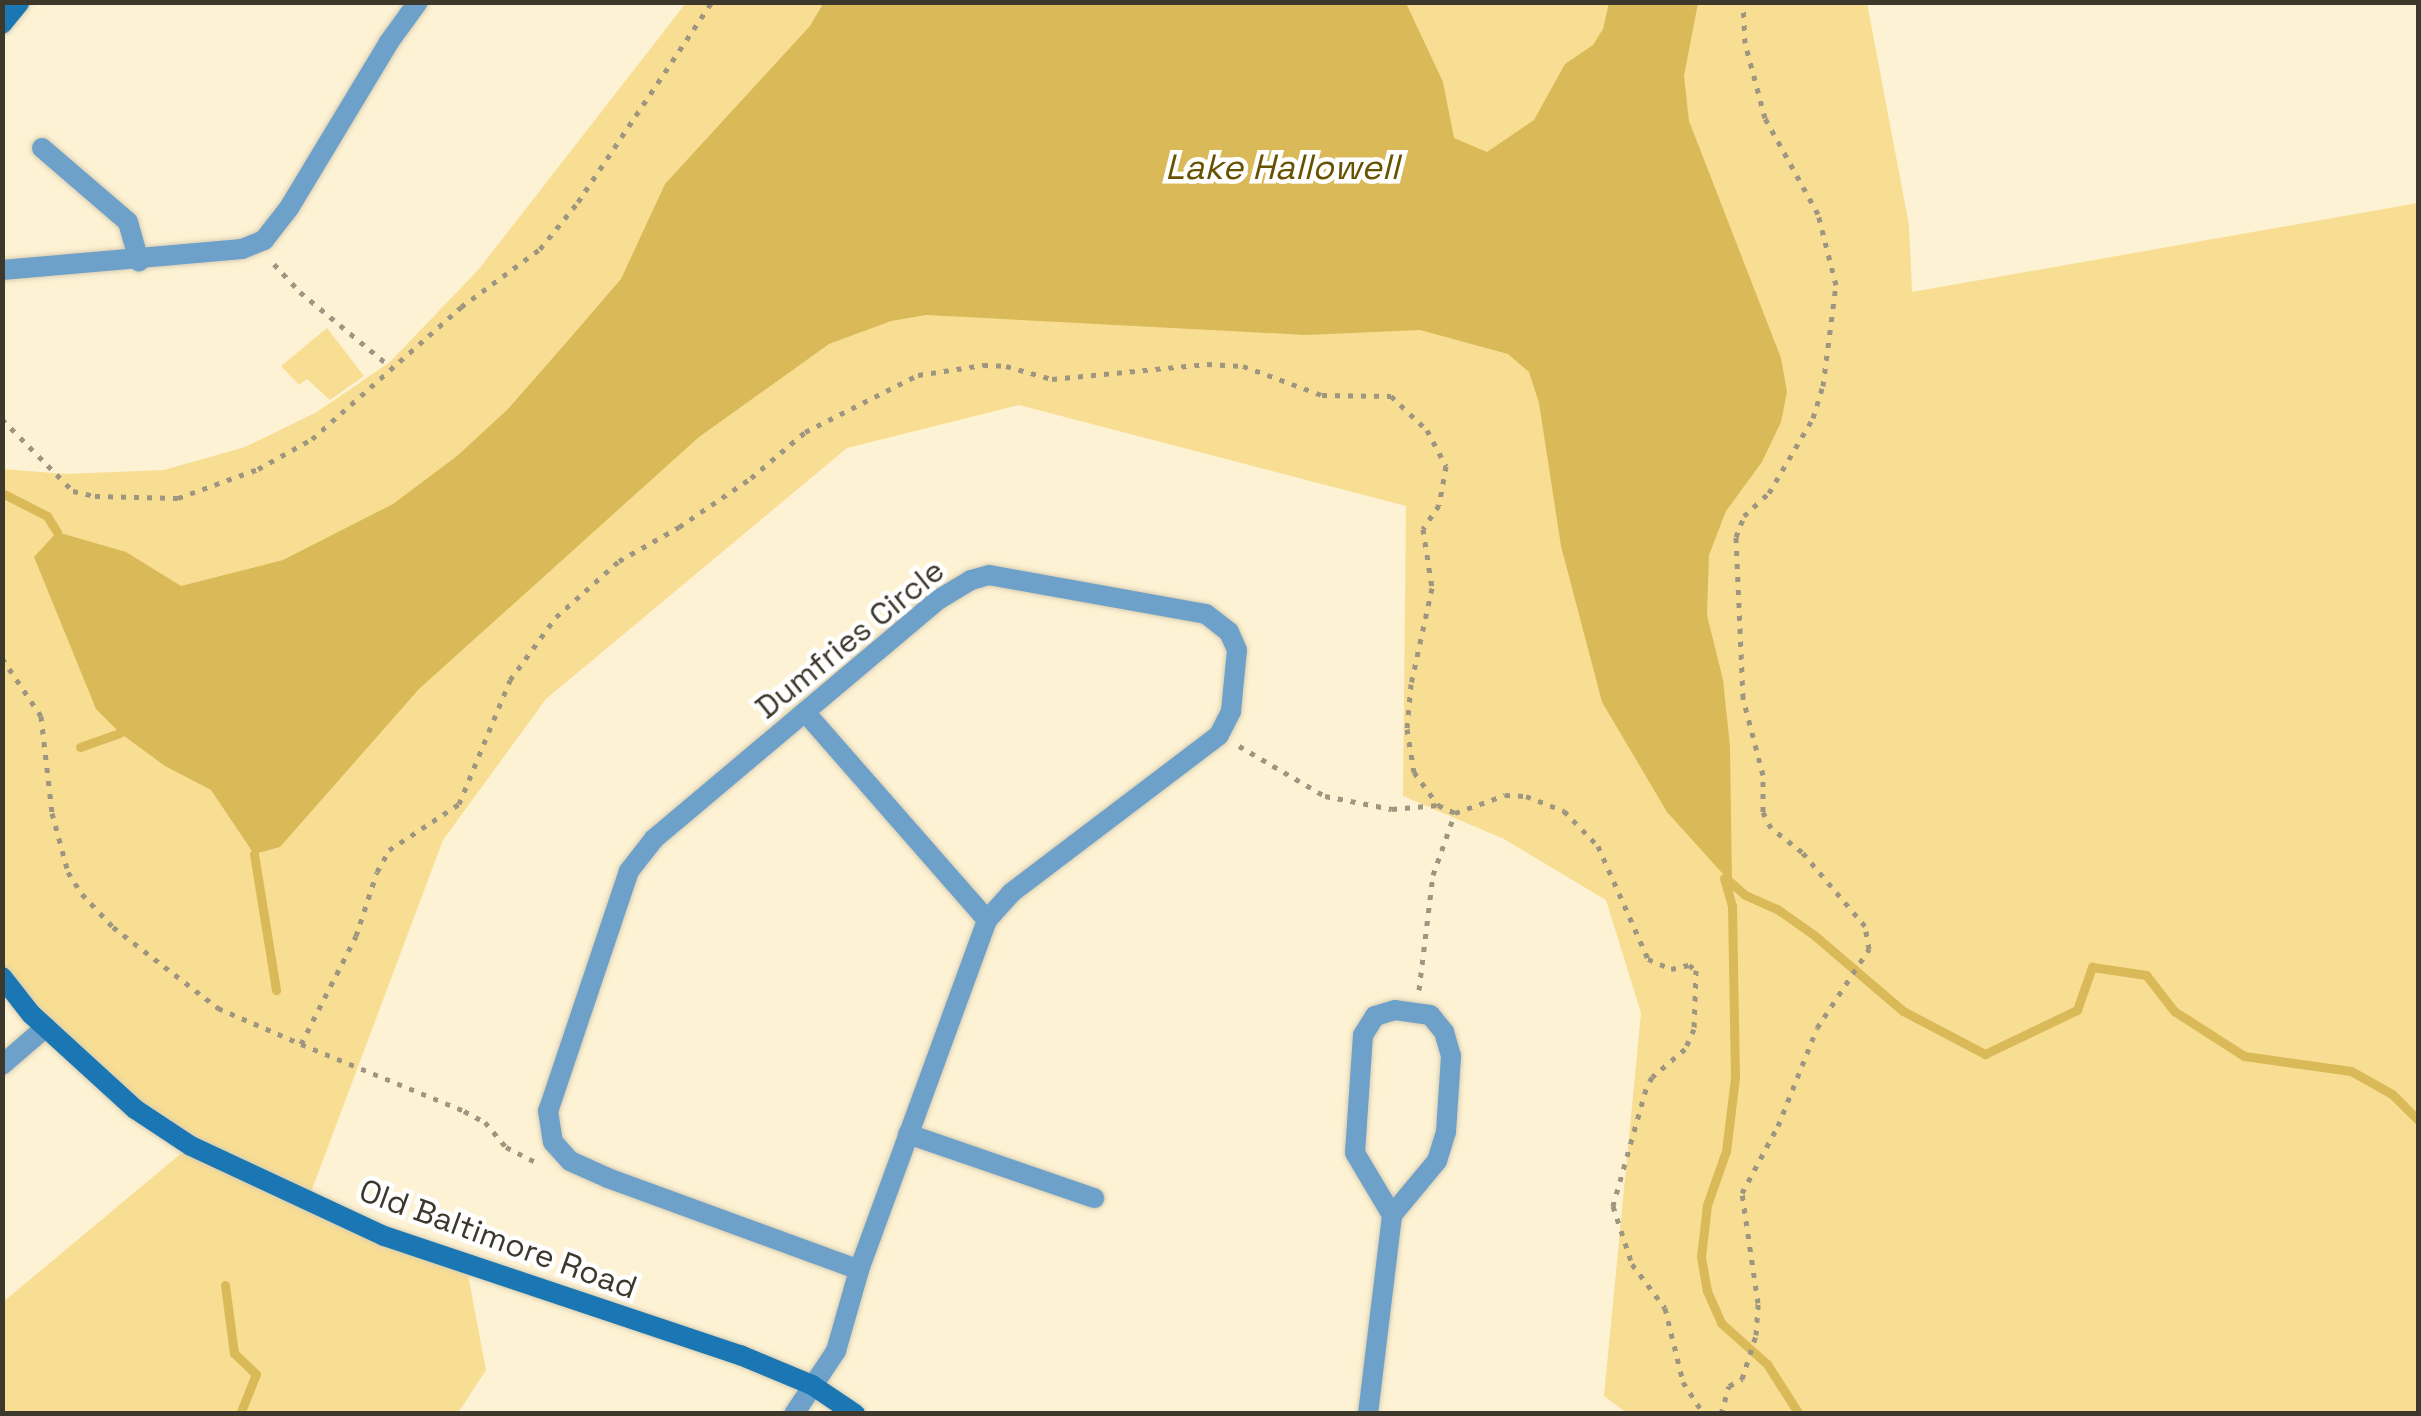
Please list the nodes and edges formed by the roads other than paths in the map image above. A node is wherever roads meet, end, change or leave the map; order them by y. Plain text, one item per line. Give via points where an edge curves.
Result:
1 (20, 2) edge
2 (408, 6) edge
3 (2, 24) edge
4 (42, 148) dead end
5 (139, 260) junction
6 (2, 270) edge
7 (804, 712) junction
8 (987, 920) junction
9 (2, 977) edge
10 (46, 1027) junction
11 (2, 1066) edge
12 (908, 1134) junction
13 (1094, 1198) dead end
14 (1392, 1215) junction
15 (858, 1270) junction
16 (812, 1385) junction
17 (794, 1414) edge
18 (855, 1414) edge
19 (1368, 1414) edge

1 - 3 street
2 - 5 street via 264,240 242,249
4 - 5 street via 128,222
5 - 6 street
7 - 8 street
7 - 8 street, Dumfries Circle via 939,599 989,574 1206,614 1230,632 1237,650 1231,711 1219,735 1012,892
7 - 15 street, Dumfries Circle via 654,840 628,871 548,1111 553,1142 570,1161
8 - 12 street
9 - 10 street, Old Baltimore Road
10 - 11 street
10 - 16 street, Old Baltimore Road via 136,1109 232,1166 384,1236 740,1354
12 - 13 street
12 - 15 street
14 - 14 street via 1437,1161 1446,1132 1451,1056 1430,1014 1395,1010 1375,1016 1363,1035 1356,1153
14 - 19 street
15 - 16 street via 836,1351
16 - 17 street
16 - 18 street, Old Baltimore Road

